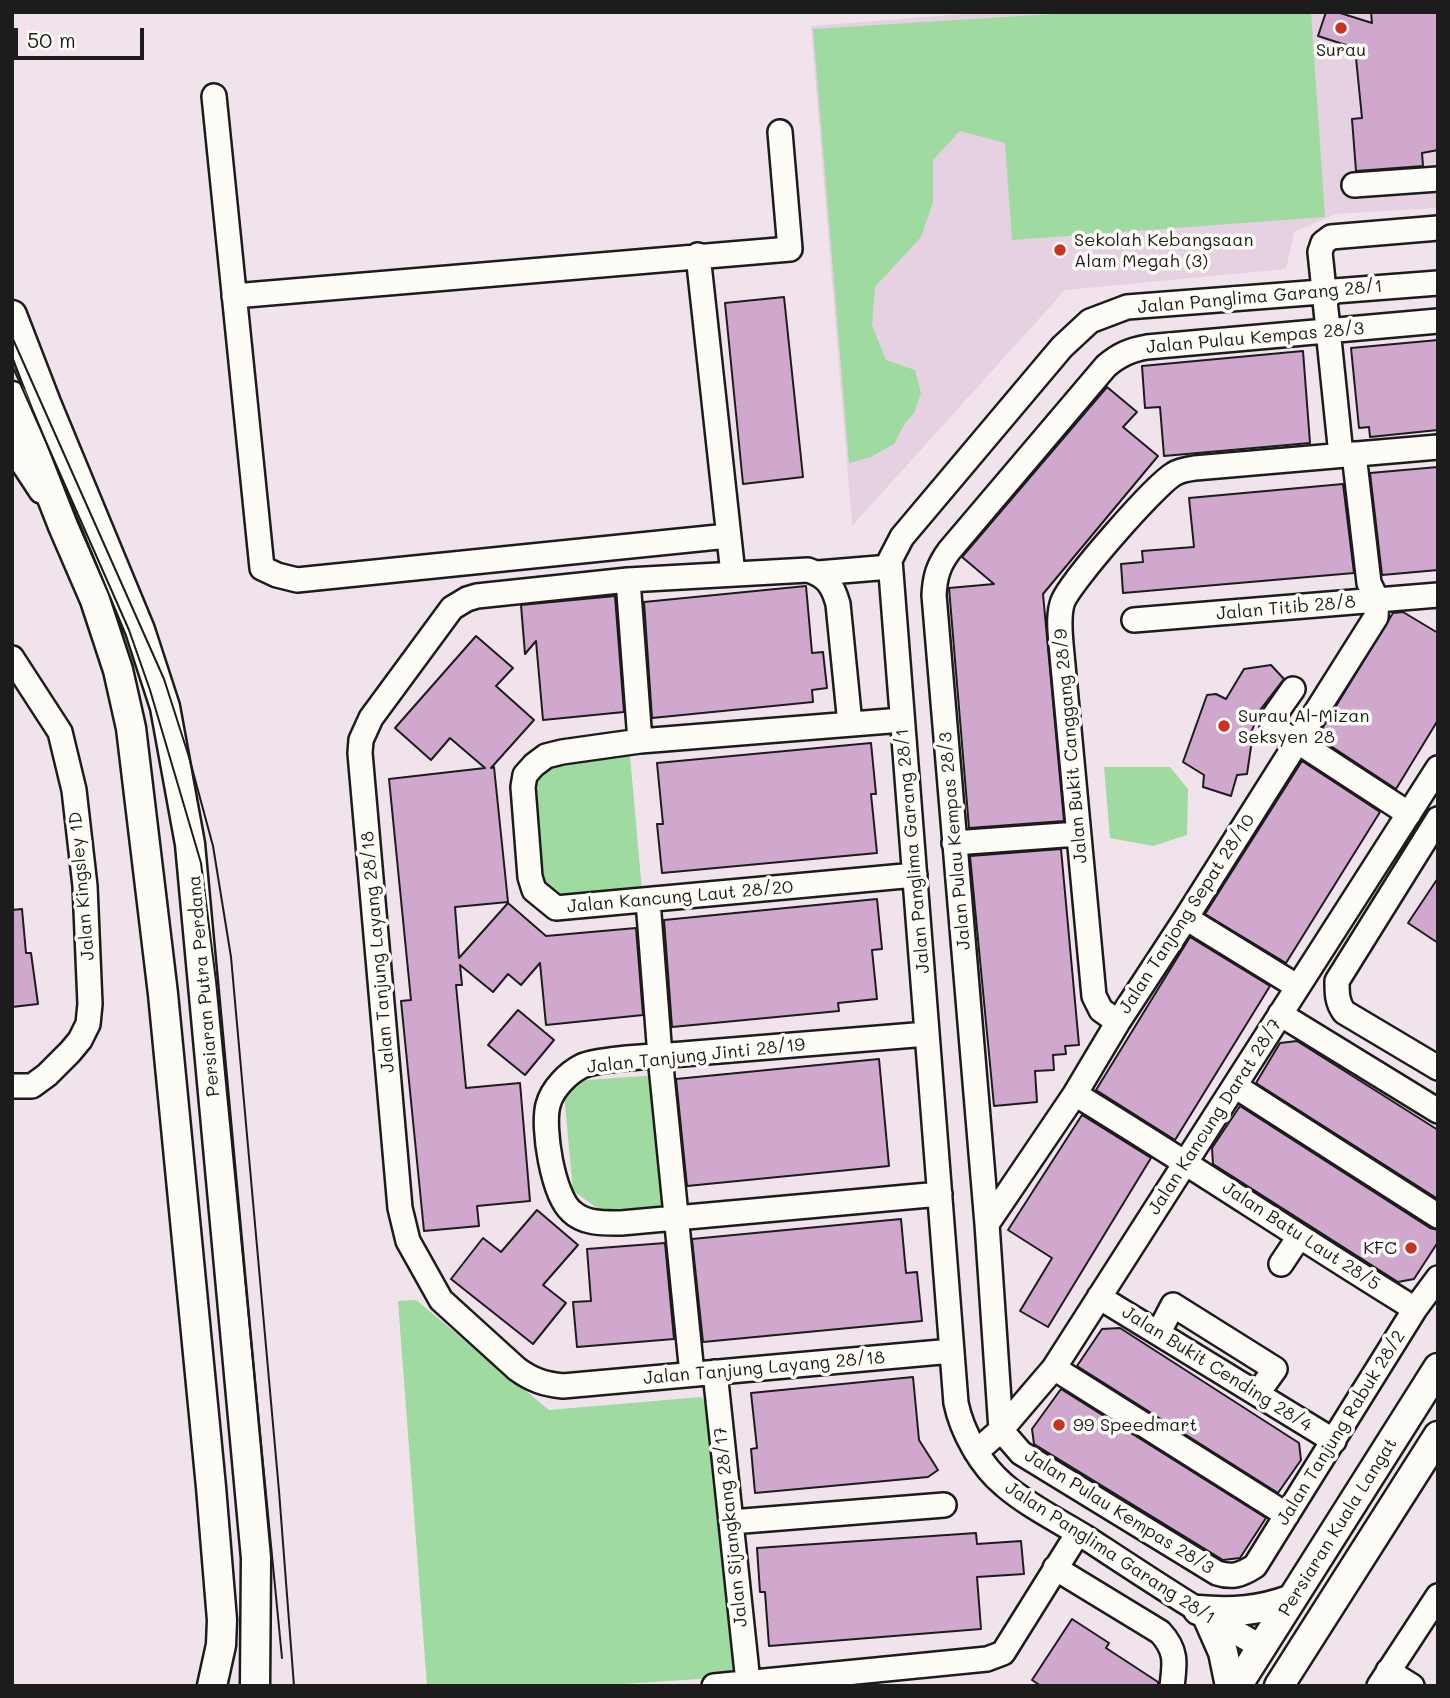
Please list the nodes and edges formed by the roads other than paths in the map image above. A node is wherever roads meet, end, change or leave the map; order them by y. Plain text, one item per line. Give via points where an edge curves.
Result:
1 (214, 96) dead end
2 (780, 132) dead end
3 (1438, 179) edge
4 (1354, 185) dead end
5 (1438, 228) edge
6 (698, 255) junction
7 (1438, 283) edge
8 (1324, 292) junction
9 (234, 296) junction
10 (12, 315) edge
11 (1438, 321) edge
12 (1329, 332) junction
13 (12, 396) edge
14 (12, 447) edge
15 (1438, 447) edge
16 (1348, 454) junction
17 (63, 526) junction
18 (728, 536) junction
19 (890, 567) junction
20 (818, 573) junction
21 (733, 574) junction
22 (628, 580) junction
23 (1438, 595) edge
24 (1377, 600) junction
25 (1134, 621) dead end
26 (12, 659) edge
27 (1293, 689) dead end
28 (902, 720) junction
29 (850, 724) junction
30 (640, 741) junction
31 (1297, 741) junction
32 (1438, 768) edge
33 (1409, 814) junction
34 (1438, 819) edge
35 (1078, 834) junction
36 (954, 843) junction
37 (915, 875) junction
38 (648, 901) junction
39 (1186, 918) junction
40 (1298, 988) junction
41 (1280, 1014) junction
42 (1118, 1022) junction
43 (927, 1034) junction
44 (660, 1056) junction
45 (1438, 1068) edge
46 (12, 1086) edge
47 (1234, 1086) junction
48 (1075, 1094) junction
49 (1438, 1111) edge
50 (1186, 1162) junction
51 (940, 1194) junction
52 (1438, 1216) edge
53 (677, 1217) junction
54 (987, 1224) junction
55 (1299, 1237) junction
56 (1281, 1264) dead end
57 (1438, 1278) edge
58 (1099, 1297) junction
59 (1415, 1308) junction
60 (1159, 1332) junction
61 (952, 1351) junction
62 (1054, 1368) junction
63 (1438, 1368) edge
64 (715, 1372) junction
65 (692, 1374) junction
66 (1257, 1394) junction
67 (1002, 1430) junction
68 (1438, 1436) edge
69 (1334, 1441) junction
70 (976, 1452) junction
71 (943, 1505) dead end
72 (1286, 1514) junction
73 (731, 1522) junction
74 (1077, 1533) junction
75 (1055, 1568) junction
76 (1242, 1574) joint
77 (1344, 1586) junction
78 (1438, 1596) edge
79 (1292, 1599) junction
80 (1203, 1614) junction
81 (1262, 1647) junction
82 (883, 1678) edge
83 (1383, 1678) edge
84 (748, 1682) junction
85 (212, 1686) edge
86 (255, 1686) edge
87 (714, 1686) edge
88 (1172, 1686) edge
89 (1230, 1686) edge
90 (1237, 1686) edge
91 (1263, 1686) edge
92 (1279, 1686) edge
93 (1412, 1686) edge

1 - 9 street
2 - 6 street via 790,249
3 - 4 street
5 - 8 street via 1331,237 1320,252
6 - 9 street
6 - 18 street
7 - 8 street, Jalan Panglima Garang 28/1
8 - 12 street
8 - 19 street, Jalan Panglima Garang 28/1 via 1127,307 1090,321 1062,346 902,537
9 - 18 street via 261,568 297,580
10 - 86 main road, Persiaran Putra Perdana via 140,630 165,707 190,844 256,1558
11 - 12 street, Jalan Pulau Kempas 28/3
12 - 16 street
12 - 36 street, Jalan Pulau Kempas 28/3 via 1147,347 1117,356 939,564 934,596
13 - 17 main road
14 - 17 street
15 - 16 street, Jalan Bukit Canggang 28/9
16 - 24 street via 1369,583
16 - 35 street, Jalan Bukit Canggang 28/9 via 1176,472 1140,506 1073,585 1062,603 1059,622
17 - 85 main road via 118,670 136,765 163,994 222,1620
18 - 21 street
19 - 20 street, Jalan Tanjung Layang 28/18
19 - 28 street, Jalan Panglima Garang 28/1
20 - 21 street, Jalan Tanjung Layang 28/18
20 - 29 street via 827,578 838,604
21 - 22 street, Jalan Tanjung Layang 28/18
22 - 30 street
22 - 65 street, Jalan Tanjung Layang 28/18 via 477,596 459,603 371,718 361,740 361,768 400,1208 408,1241 441,1300 530,1378 563,1386
23 - 24 street, Jalan Titib 28/8
24 - 25 street, Jalan Titib 28/8
24 - 31 street, Jalan Tanjong Sepat 28/10 via 1376,617
26 - 46 street, Jalan Kingsley 1D via 60,732 74,789 85,886 90,1004 88,1024 70,1052 32,1086
27 - 31 street via 1272,728
28 - 29 street, Jalan Kancung Laut 28/20
28 - 37 street, Jalan Panglima Garang 28/1
29 - 30 street, Jalan Kancung Laut 28/20
30 - 38 street, Jalan Kancung Laut 28/20 via 546,756 525,775 523,787 530,877 545,901 564,908
31 - 33 street
31 - 39 street, Jalan Tanjong Sepat 28/10
32 - 33 street, Jalan Kancung Darat 28/7
33 - 40 street, Jalan Kancung Darat 28/7
34 - 45 street via 1337,981 1338,1002 1344,1012
35 - 36 street
35 - 42 street, Jalan Bukit Canggang 28/9 via 1094,996 1101,1010
36 - 54 street, Jalan Pulau Kempas 28/3
37 - 38 street, Jalan Kancung Laut 28/20
37 - 43 street, Jalan Panglima Garang 28/1
38 - 44 street
39 - 40 street
39 - 42 street, Jalan Tanjong Sepat 28/10
40 - 41 street, Jalan Kancung Darat 28/7
41 - 47 street, Jalan Kancung Darat 28/7
41 - 49 street
42 - 48 street, Jalan Tanjong Sepat 28/10
43 - 44 street, Jalan Tanjung Jinti 28/19
43 - 51 street, Jalan Panglima Garang 28/1
44 - 53 street
44 - 53 street, Jalan Tanjung Jinti 28/19 via 584,1065 557,1087 548,1102 546,1119 554,1180 560,1198 572,1212 603,1223
47 - 50 street, Jalan Kancung Darat 28/7
47 - 52 street
48 - 50 street, Jalan Batu Laut 28/5
48 - 54 street, Jalan Tanjong Sepat 28/10
50 - 55 street, Jalan Batu Laut 28/5
50 - 58 street, Jalan Kancung Darat 28/7
51 - 53 street, Jalan Tanjung Jinti 28/19
51 - 61 street, Jalan Panglima Garang 28/1
53 - 65 street
54 - 67 street, Jalan Pulau Kempas 28/3
55 - 56 street
55 - 59 street, Jalan Batu Laut 28/5
57 - 59 street, Jalan Tanjung Rabuk 28/2
58 - 60 street, Jalan Bukit Cending 28/4
58 - 62 street, Jalan Kancung Darat 28/7
59 - 69 street, Jalan Tanjung Rabuk 28/2
60 - 66 street, Jalan Bukit Cending 28/4
60 - 66 street via 1173,1305 1275,1368
61 - 64 street, Jalan Tanjung Layang 28/18
61 - 70 street, Jalan Panglima Garang 28/1 via 960,1419
62 - 67 street, Jalan Kancung Darat 28/7
62 - 72 street
63 - 79 main road, Persiaran Kuala Langat
64 - 65 street, Jalan Tanjung Layang 28/18
64 - 73 street, Jalan Sijangkang 28/17
66 - 69 street, Jalan Bukit Cending 28/4
67 - 70 street, Jalan Kancung Darat 28/7
67 - 76 street, Jalan Pulau Kempas 28/3 via 1021,1453 1217,1573 1228,1577
68 - 77 main road, Persiaran Kuala Langat
69 - 72 street, Jalan Tanjung Rabuk 28/2
70 - 74 street, Jalan Panglima Garang 28/1 via 1003,1485
71 - 73 street
72 - 76 street, Jalan Tanjung Rabuk 28/2 via 1255,1566
73 - 84 street, Jalan Sijangkang 28/17
74 - 75 street
74 - 80 street, Jalan Panglima Garang 28/1
75 - 82 street via 1003,1653
75 - 88 street via 1171,1643
77 - 81 main road via 1322,1603 1290,1643 1272,1650
77 - 92 main road, Persiaran Kuala Langat
78 - 83 street
79 - 80 main road via 1252,1611
79 - 81 main road, Persiaran Kuala Langat
80 - 81 street, Jalan Panglima Garang 28/1
80 - 89 main road via 1223,1652
81 - 90 main road, Persiaran Kuala Langat
81 - 91 main road via 1266,1658
82 - 84 street
83 - 93 street
84 - 87 street

